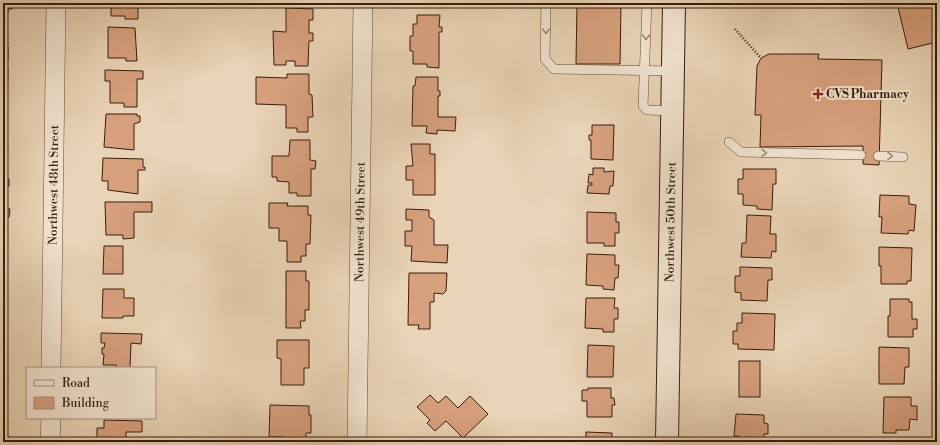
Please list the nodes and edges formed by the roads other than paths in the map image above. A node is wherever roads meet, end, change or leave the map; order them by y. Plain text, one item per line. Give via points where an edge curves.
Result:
1 (56, 3) edge
2 (363, 3) edge
3 (546, 3) edge
4 (647, 3) edge
5 (674, 3) edge
6 (644, 71) junction
7 (673, 71) junction
8 (672, 111) junction
9 (729, 142) dead end
10 (862, 155) dead end
11 (878, 156) dead end
12 (903, 157) dead end
13 (51, 367) edge
14 (50, 419) edge
15 (50, 442) edge
16 (357, 442) edge
17 (667, 442) edge

1 - 13 street, Northwest 48th Street
2 - 16 street, Northwest 49th Street
3 -> 6 lane via 545,59 554,69
4 -> 6 lane
5 - 7 main road, Northwest 50th Street
6 - 7 lane
6 - 8 lane via 643,106 647,110
7 - 8 main road, Northwest 50th Street
8 - 17 main road, Northwest 50th Street
9 -> 10 lane via 741,152
11 -> 12 lane
14 - 15 street

